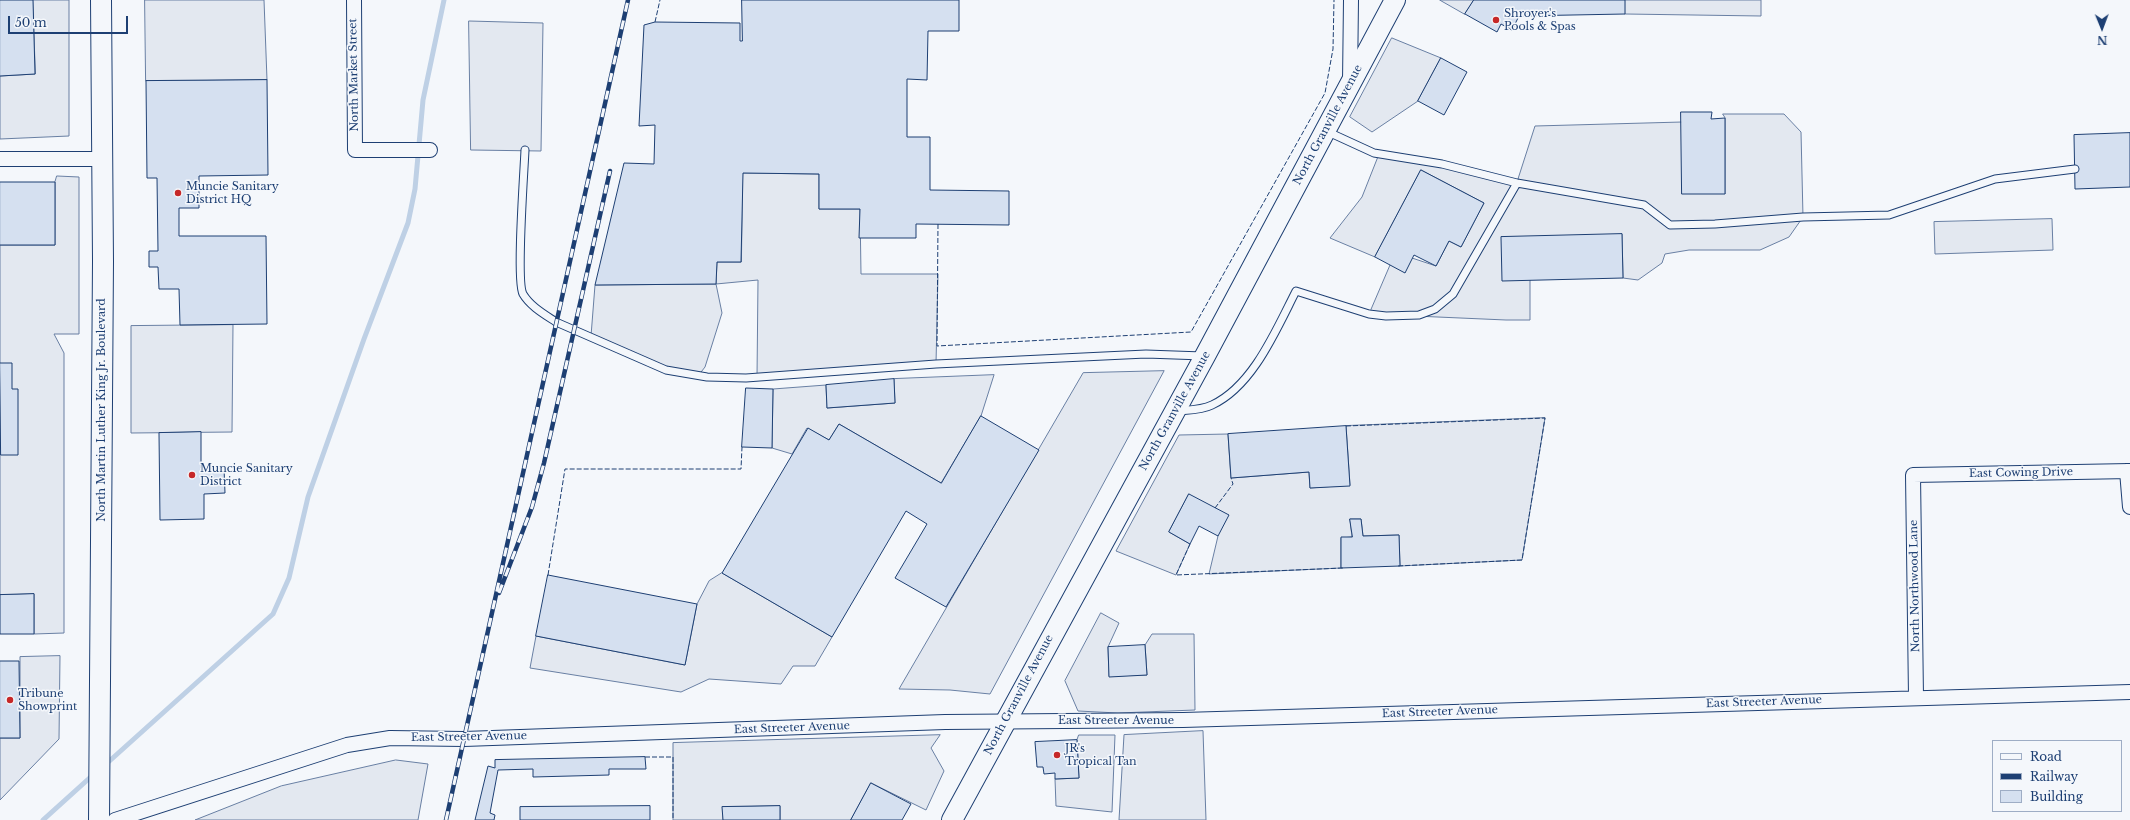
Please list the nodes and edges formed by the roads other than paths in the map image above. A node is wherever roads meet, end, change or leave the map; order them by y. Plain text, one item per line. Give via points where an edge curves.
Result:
1 (101, 0) edge
2 (354, 0) edge
3 (1351, 0) edge
4 (1395, 0) edge
5 (1350, 84) junction
6 (1326, 131) junction
7 (430, 150) dead end
8 (525, 150) dead end
9 (0, 159) edge
10 (101, 159) junction
11 (2074, 169) dead end
12 (1517, 182) junction
13 (1205, 356) junction
14 (1174, 411) junction
15 (2128, 471) edge
16 (1913, 475) joint
17 (2130, 508) edge
18 (2130, 692) edge
19 (1916, 697) junction
20 (1005, 721) junction
21 (99, 820) edge
22 (115, 820) edge
23 (952, 820) edge

1 - 10 main road, North Martin Luther King Jr. Boulevard
2 - 7 street, North Market Street via 355,150
3 - 5 street
4 - 5 main road, North Granville Avenue
5 - 6 main road, North Granville Avenue
6 - 12 lane via 1374,153 1442,164
6 - 13 main road, North Granville Avenue
8 - 13 lane via 520,272 522,293 539,311 556,322 666,370 707,377 746,378 936,364 1146,354
9 - 10 street
10 - 21 main road, North Martin Luther King Jr. Boulevard via 103,277
11 - 12 lane via 1995,179 1889,215 1803,217 1715,224 1670,224 1644,205
12 - 14 lane via 1453,294 1435,309 1420,315 1369,314 1296,291 1241,385 1210,406
13 - 14 main road, North Granville Avenue
14 - 20 main road, North Granville Avenue
15 - 16 street, East Cowing Drive
15 - 17 street
16 - 19 street, North Northwood Lane
18 - 19 street, East Streeter Avenue
19 - 20 street, East Streeter Avenue via 1183,720
20 - 22 street, East Streeter Avenue via 464,739 390,738 347,745
20 - 23 main road, North Granville Avenue

